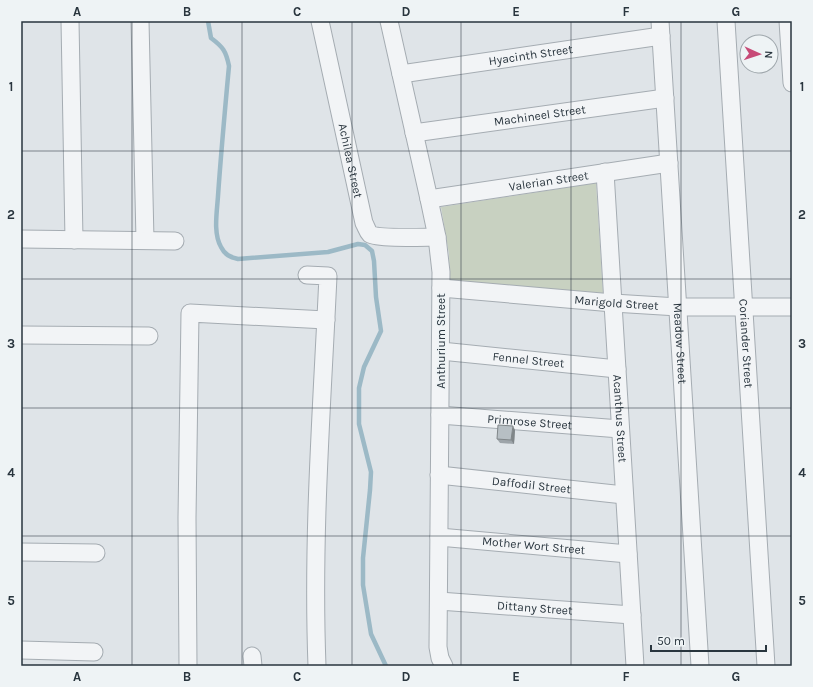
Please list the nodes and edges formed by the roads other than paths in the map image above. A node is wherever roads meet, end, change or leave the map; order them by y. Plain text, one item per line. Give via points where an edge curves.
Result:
1 (70, 21) edge
2 (140, 21) edge
3 (320, 21) edge
4 (389, 21) edge
5 (726, 21) edge
6 (788, 21) edge
7 (661, 29) edge
8 (401, 74) junction
9 (792, 83) edge
10 (665, 98) junction
11 (414, 133) junction
12 (669, 163) junction
13 (605, 172) junction
14 (429, 199) junction
15 (437, 237) junction
16 (21, 239) edge
17 (74, 240) junction
18 (145, 240) junction
19 (175, 241) dead end
20 (307, 275) dead end
21 (441, 288) junction
22 (613, 303) junction
23 (678, 307) junction
24 (744, 307) junction
25 (792, 307) edge
26 (326, 320) junction
27 (21, 335) edge
28 (149, 336) dead end
29 (441, 351) junction
30 (617, 369) junction
31 (440, 414) junction
32 (620, 429) junction
33 (440, 475) junction
34 (624, 495) junction
35 (439, 537) junction
36 (21, 552) edge
37 (96, 554) dead end
38 (628, 554) junction
39 (438, 601) junction
40 (632, 615) junction
41 (21, 650) edge
42 (94, 652) dead end
43 (188, 666) edge
44 (317, 666) edge
45 (443, 666) edge
46 (635, 666) edge
47 (700, 666) edge
48 (766, 666) edge

1 - 17 street
2 - 18 street
3 - 15 street, Achilea Street via 367,229 370,234 381,237
4 - 8 street, Anthurium Street
5 - 24 street, Coriander Street
6 - 9 street
7 - 8 street, Hyacinth Street
7 - 10 street, Meadow Street
8 - 11 street, Anthurium Street
10 - 11 street, Machineel Street
10 - 12 street, Meadow Street
11 - 14 street, Anthurium Street
12 - 13 street, Valerian Street
12 - 23 street, Meadow Street
13 - 14 street, Valerian Street
13 - 22 street, Acanthus Street
14 - 15 street, Anthurium Street
15 - 21 street, Anthurium Street
16 - 17 street
17 - 18 street
18 - 19 street
20 - 26 street via 328,276
21 - 22 street, Marigold Street
21 - 29 street, Anthurium Street
22 - 23 street, Marigold Street
22 - 30 street, Acanthus Street
23 - 24 street, Marigold Street
23 - 47 street, Meadow Street
24 - 25 street, Marigold Street
24 - 48 street, Coriander Street
26 - 43 street via 190,313
26 - 44 street via 317,531
27 - 28 street
29 - 30 street, Fennel Street
29 - 31 street, Anthurium Street
30 - 32 street, Acanthus Street
31 - 32 street, Primrose Street
31 - 33 street, Anthurium Street
32 - 34 street, Acanthus Street
33 - 34 street, Daffodil Street
33 - 35 street, Anthurium Street
34 - 38 street, Acanthus Street
35 - 38 street, Mother Wort Street
35 - 39 street, Anthurium Street
36 - 37 street
38 - 40 street, Acanthus Street
39 - 40 street, Dittany Street
39 - 45 street, Anthurium Street via 438,647
40 - 46 street, Acanthus Street
41 - 42 street

